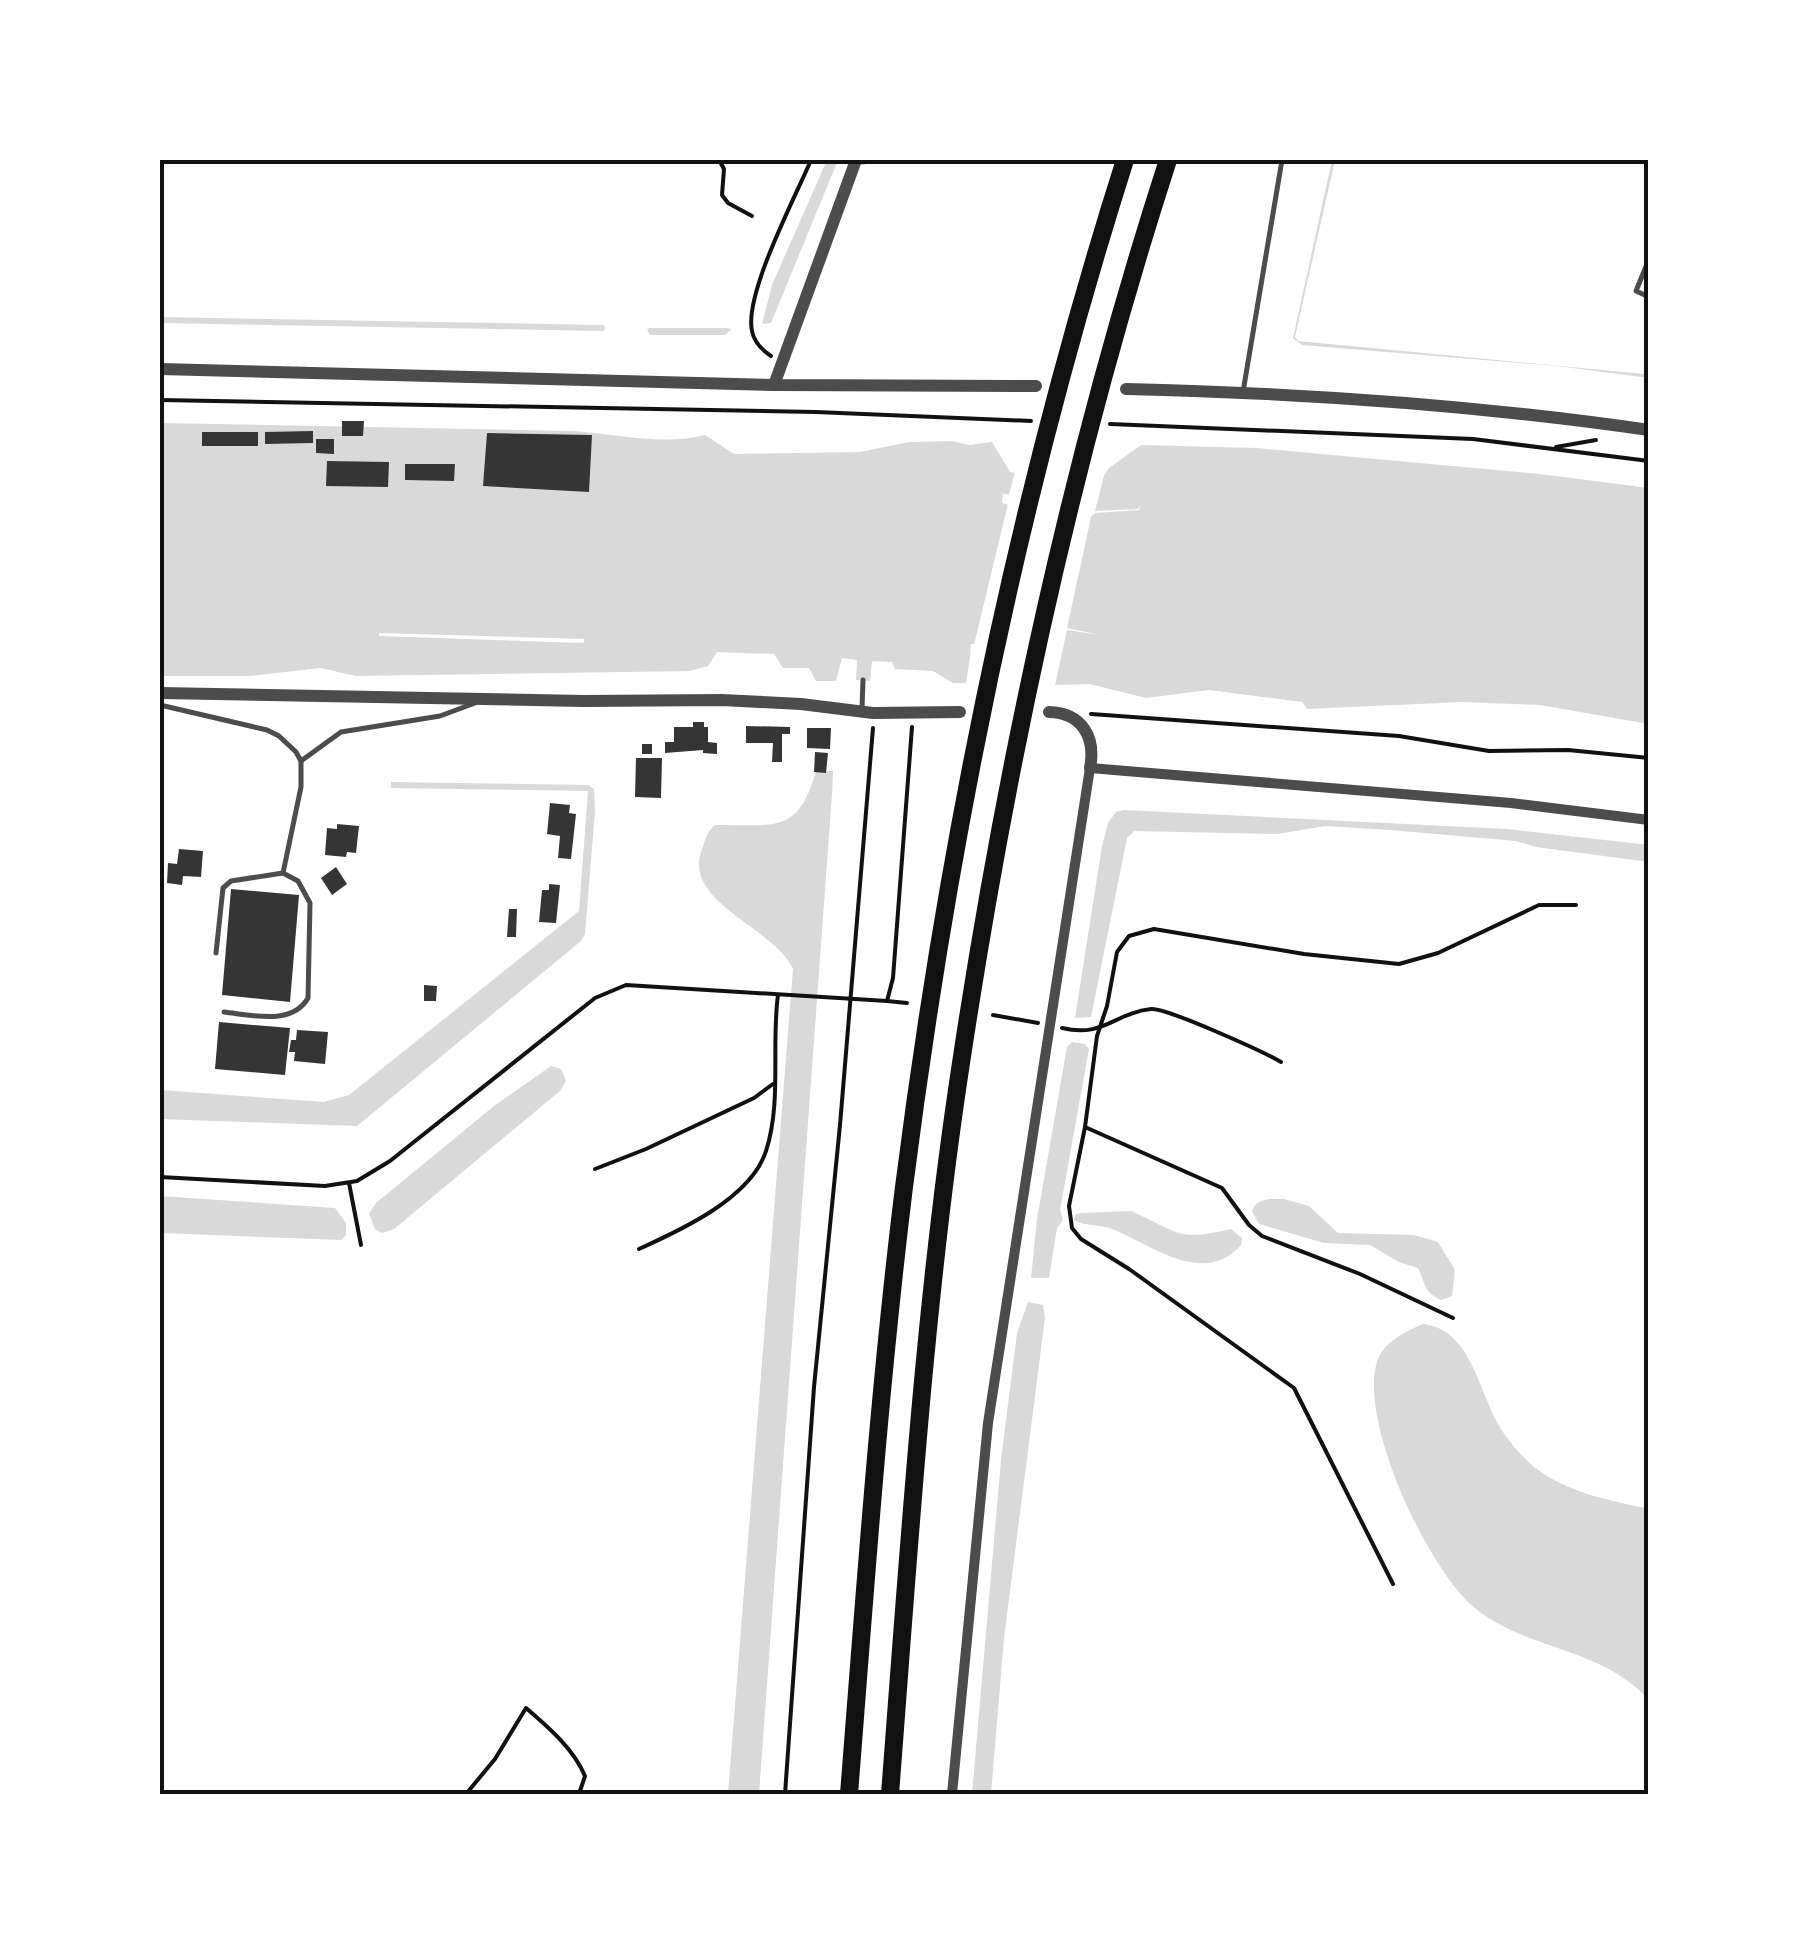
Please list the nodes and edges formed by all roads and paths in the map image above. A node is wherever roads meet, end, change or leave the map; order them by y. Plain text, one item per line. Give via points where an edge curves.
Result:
1 (720, 160) edge
2 (811, 160) edge
3 (891, 160) edge
4 (1125, 160) edge
5 (1168, 160) edge
6 (1282, 160) edge
7 (856, 161) edge
8 (752, 216) dead end
9 (1649, 258) edge
10 (1649, 297) edge
11 (783, 364) junction
12 (160, 368) edge
13 (774, 385) junction
14 (1036, 386) dead end
15 (1126, 389) dead end
16 (1243, 392) junction
17 (160, 400) edge
18 (1035, 421) dead end
19 (1095, 423) dead end
20 (1649, 430) edge
21 (1613, 440) dead end
22 (1552, 448) junction
23 (1649, 461) edge
24 (863, 680) dead end
25 (160, 693) edge
26 (482, 700) junction
27 (160, 705) edge
28 (960, 712) dead end
29 (1049, 712) dead end
30 (868, 713) junction
31 (912, 714) junction
32 (1072, 717) junction
33 (1649, 758) edge
34 (302, 762) junction
35 (1090, 768) junction
36 (1649, 820) edge
37 (283, 872) junction
38 (1576, 904) dead end
39 (216, 953) dead end
40 (778, 995) junction
41 (851, 999) junction
42 (888, 1001) junction
43 (907, 1003) dead end
44 (224, 1012) dead end
45 (993, 1015) dead end
46 (1048, 1024) junction
47 (1099, 1028) junction
48 (1281, 1062) dead end
49 (774, 1084) junction
50 (1085, 1128) junction
51 (595, 1169) dead end
52 (160, 1177) edge
53 (349, 1183) junction
54 (361, 1245) dead end
55 (639, 1249) dead end
56 (1453, 1318) dead end
57 (1393, 1584) dead end
58 (466, 1794) edge
59 (579, 1794) edge
60 (785, 1794) edge
61 (850, 1794) edge
62 (890, 1794) edge
63 (952, 1794) edge

1 - 8 path via 722,195
2 - 11 path via 758,284 751,320 755,340
3 - 7 lane
4 - 61 highway via 1034,489 969,786 924,1044 894,1274
5 - 62 highway via 1070,502 960,1064 935,1270
6 - 16 lane
7 - 11 street
9 - 10 lane via 1636,291
11 - 13 street
12 - 13 street
13 - 14 street
15 - 16 street
16 - 20 street
17 - 18 path
19 - 22 path
21 - 22 path
22 - 23 path
24 - 30 lane
25 - 26 street
26 - 30 street via 722,700
26 - 34 lane via 440,716 341,732
27 - 34 lane via 267,730
28 - 31 street
29 - 32 street
30 - 31 street
30 - 41 path
31 - 42 path
32 - 33 path via 1106,713 1400,736 1471,749
32 - 35 street via 1089,736
34 - 37 lane
35 - 36 street
35 - 46 street
37 - 39 lane via 223,888
37 - 44 lane via 298,881 310,903 308,998 292,1014
38 - 47 path via 1539,905 1400,964 1146,929 1120,946
40 - 41 path
40 - 49 path
40 - 53 path via 634,984 609,990 390,1161
41 - 42 path
41 - 60 path
42 - 43 path
45 - 46 path
46 - 47 path via 1078,1032
46 - 63 street via 988,1424
47 - 48 path via 1163,1009
47 - 50 path
49 - 51 path
49 - 55 path via 768,1145 748,1182
50 - 56 path via 1222,1188 1262,1236
50 - 57 path via 1069,1206 1076,1234 1294,1388
52 - 53 path
53 - 54 path
58 - 59 path via 526,1708 580,1765 585,1776

